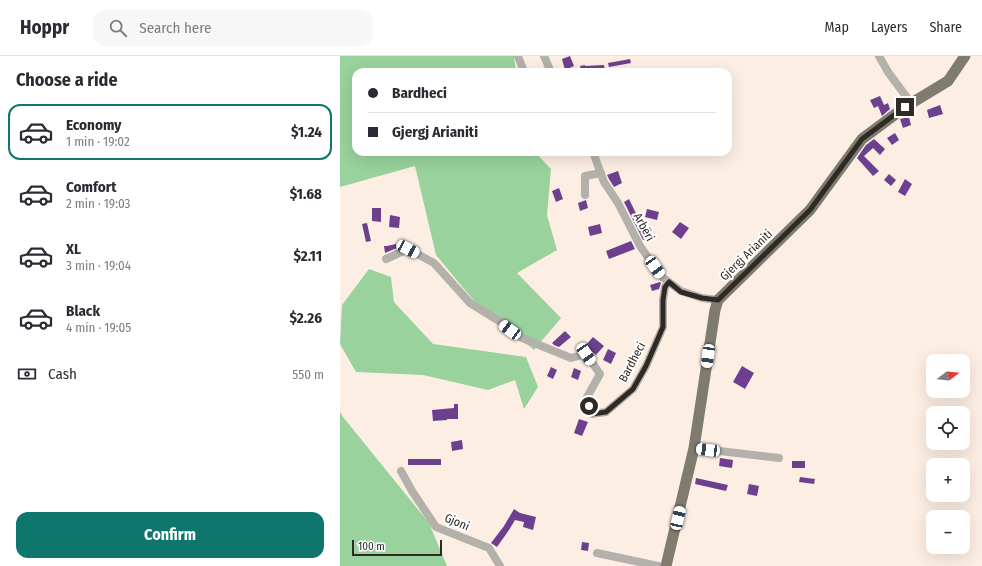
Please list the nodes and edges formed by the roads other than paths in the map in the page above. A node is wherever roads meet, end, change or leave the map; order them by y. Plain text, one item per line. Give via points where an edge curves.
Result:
1 (518, 56) edge
2 (544, 56) edge
3 (879, 56) edge
4 (965, 56) edge
5 (522, 68) edge
6 (549, 68) edge
7 (911, 103) junction
8 (595, 156) edge
9 (601, 173) junction
10 (585, 195) dead end
11 (386, 258) dead end
12 (669, 282) junction
13 (718, 300) junction
14 (694, 448) junction
15 (779, 458) dead end
16 (401, 471) dead end
17 (597, 553) dead end
18 (500, 566) edge
19 (658, 566) edge
20 (666, 566) edge

1 - 5 street
2 - 6 street
3 - 7 street
4 - 7 main road, Gjergj Arianiti via 948,81
7 - 13 main road, Gjergj Arianiti via 862,139 810,210
8 - 9 street, Arbëri
9 - 10 street via 585,176
9 - 12 street, Arbëri via 640,246 662,277
11 - 12 street, Bardheci via 408,249 434,263 470,303 522,338 571,358 586,354 600,374 586,399 592,414 606,412 633,389 663,327 663,300 665,287
12 - 13 street, Arbëri via 681,292
13 - 14 main road
14 - 15 street
14 - 20 main road
16 - 18 street, Gjoni via 436,527 489,548
17 - 19 street

